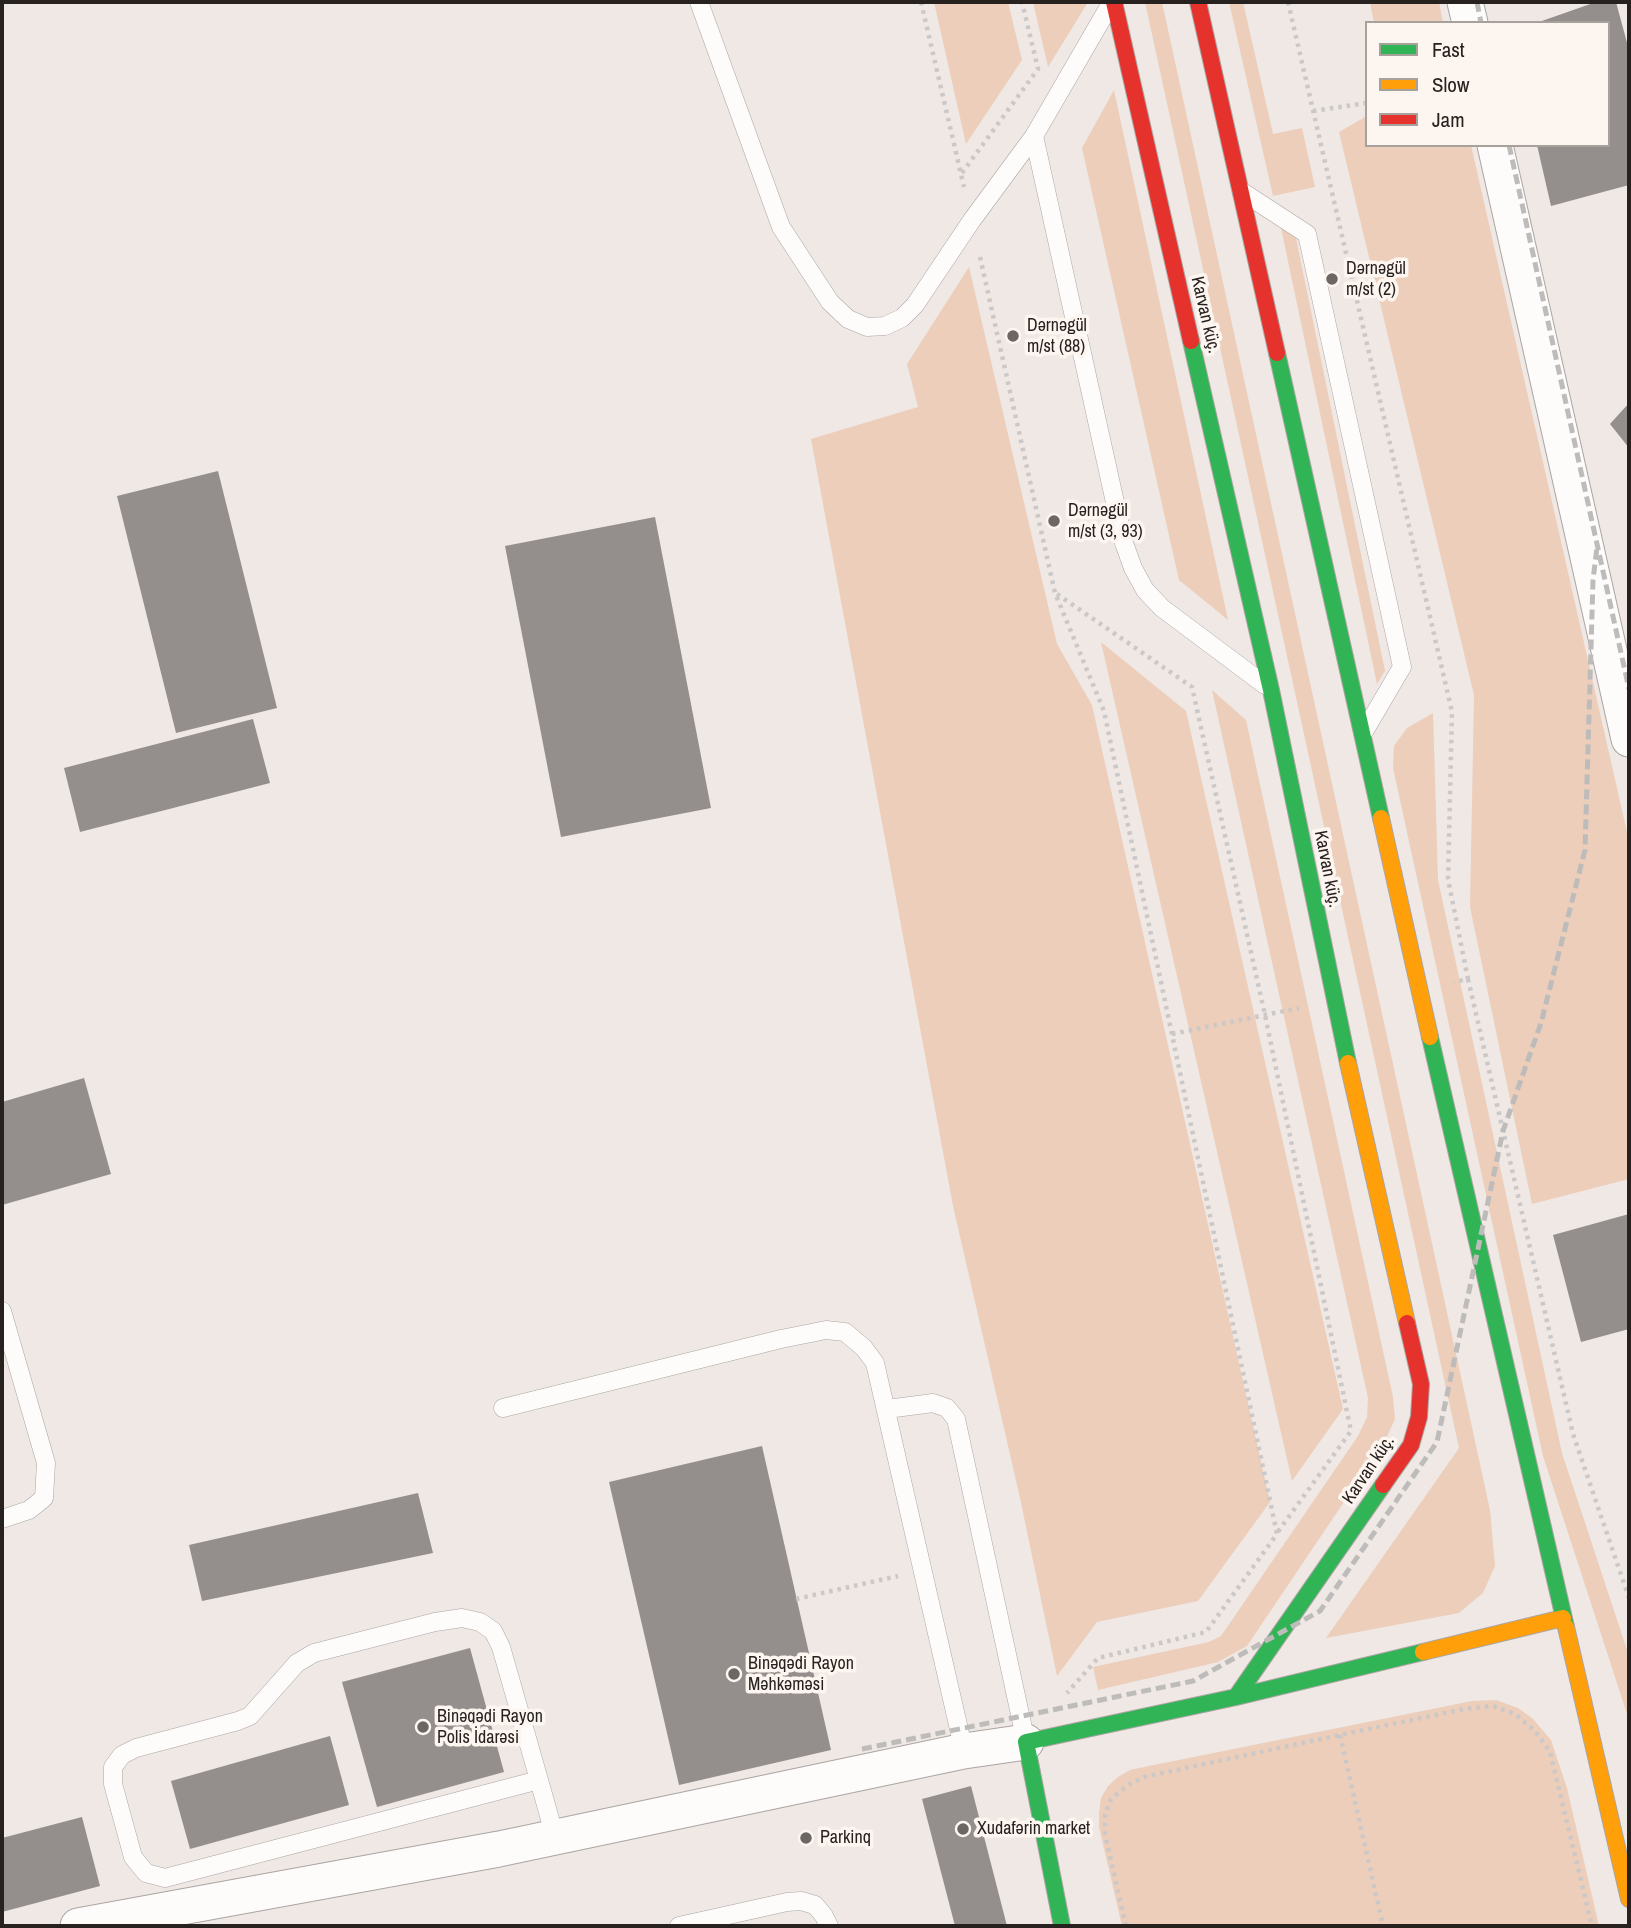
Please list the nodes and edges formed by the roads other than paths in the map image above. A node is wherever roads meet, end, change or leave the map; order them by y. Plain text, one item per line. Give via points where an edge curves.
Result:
1 (699, 2) edge
2 (1113, 2) edge
3 (1198, 2) edge
4 (1465, 2) edge
5 (1470, 21) edge
6 (1034, 136) junction
7 (1495, 147) edge
8 (1242, 192) junction
9 (1271, 690) junction
10 (1363, 733) junction
11 (1629, 739) edge
12 (2, 1311) edge
13 (503, 1408) dead end
14 (887, 1409) junction
15 (2, 1519) edge
16 (1563, 1618) junction
17 (1236, 1697) junction
18 (1026, 1742) junction
19 (964, 1751) junction
20 (540, 1780) junction
21 (1621, 1821) edge
22 (555, 1836) junction
23 (1629, 1899) edge
24 (78, 1926) edge
25 (679, 1926) edge
26 (829, 1926) edge
27 (1062, 1926) edge

1 - 6 lane via 781,227 830,302 848,319 867,327 885,326 902,318 915,304
2 - 6 lane
2 - 9 street, Karvan küç.
3 - 8 street
4 - 5 street
6 - 9 lane via 1133,568 1162,608
7 - 11 street
8 - 10 street
8 - 10 lane via 1307,234 1402,667
9 - 17 street, Karvan küç. via 1334,1002 1421,1384 1419,1418 1411,1445
10 - 16 street
12 - 15 lane via 46,1463 44,1497 29,1510
13 - 14 lane via 826,1330 845,1332 864,1348 875,1363
14 - 18 lane via 933,1403 947,1408 956,1419
14 - 19 lane
16 - 17 street
16 - 21 street
17 - 18 street
18 - 19 street
18 - 27 street
19 - 22 street
20 - 20 lane via 165,1878 146,1872 133,1857 113,1784 113,1767 122,1755 136,1748 250,1716 297,1663 314,1653 462,1618 493,1631 501,1647
20 - 22 lane
21 - 23 street
22 - 24 street
25 - 26 lane via 801,1901 815,1905

